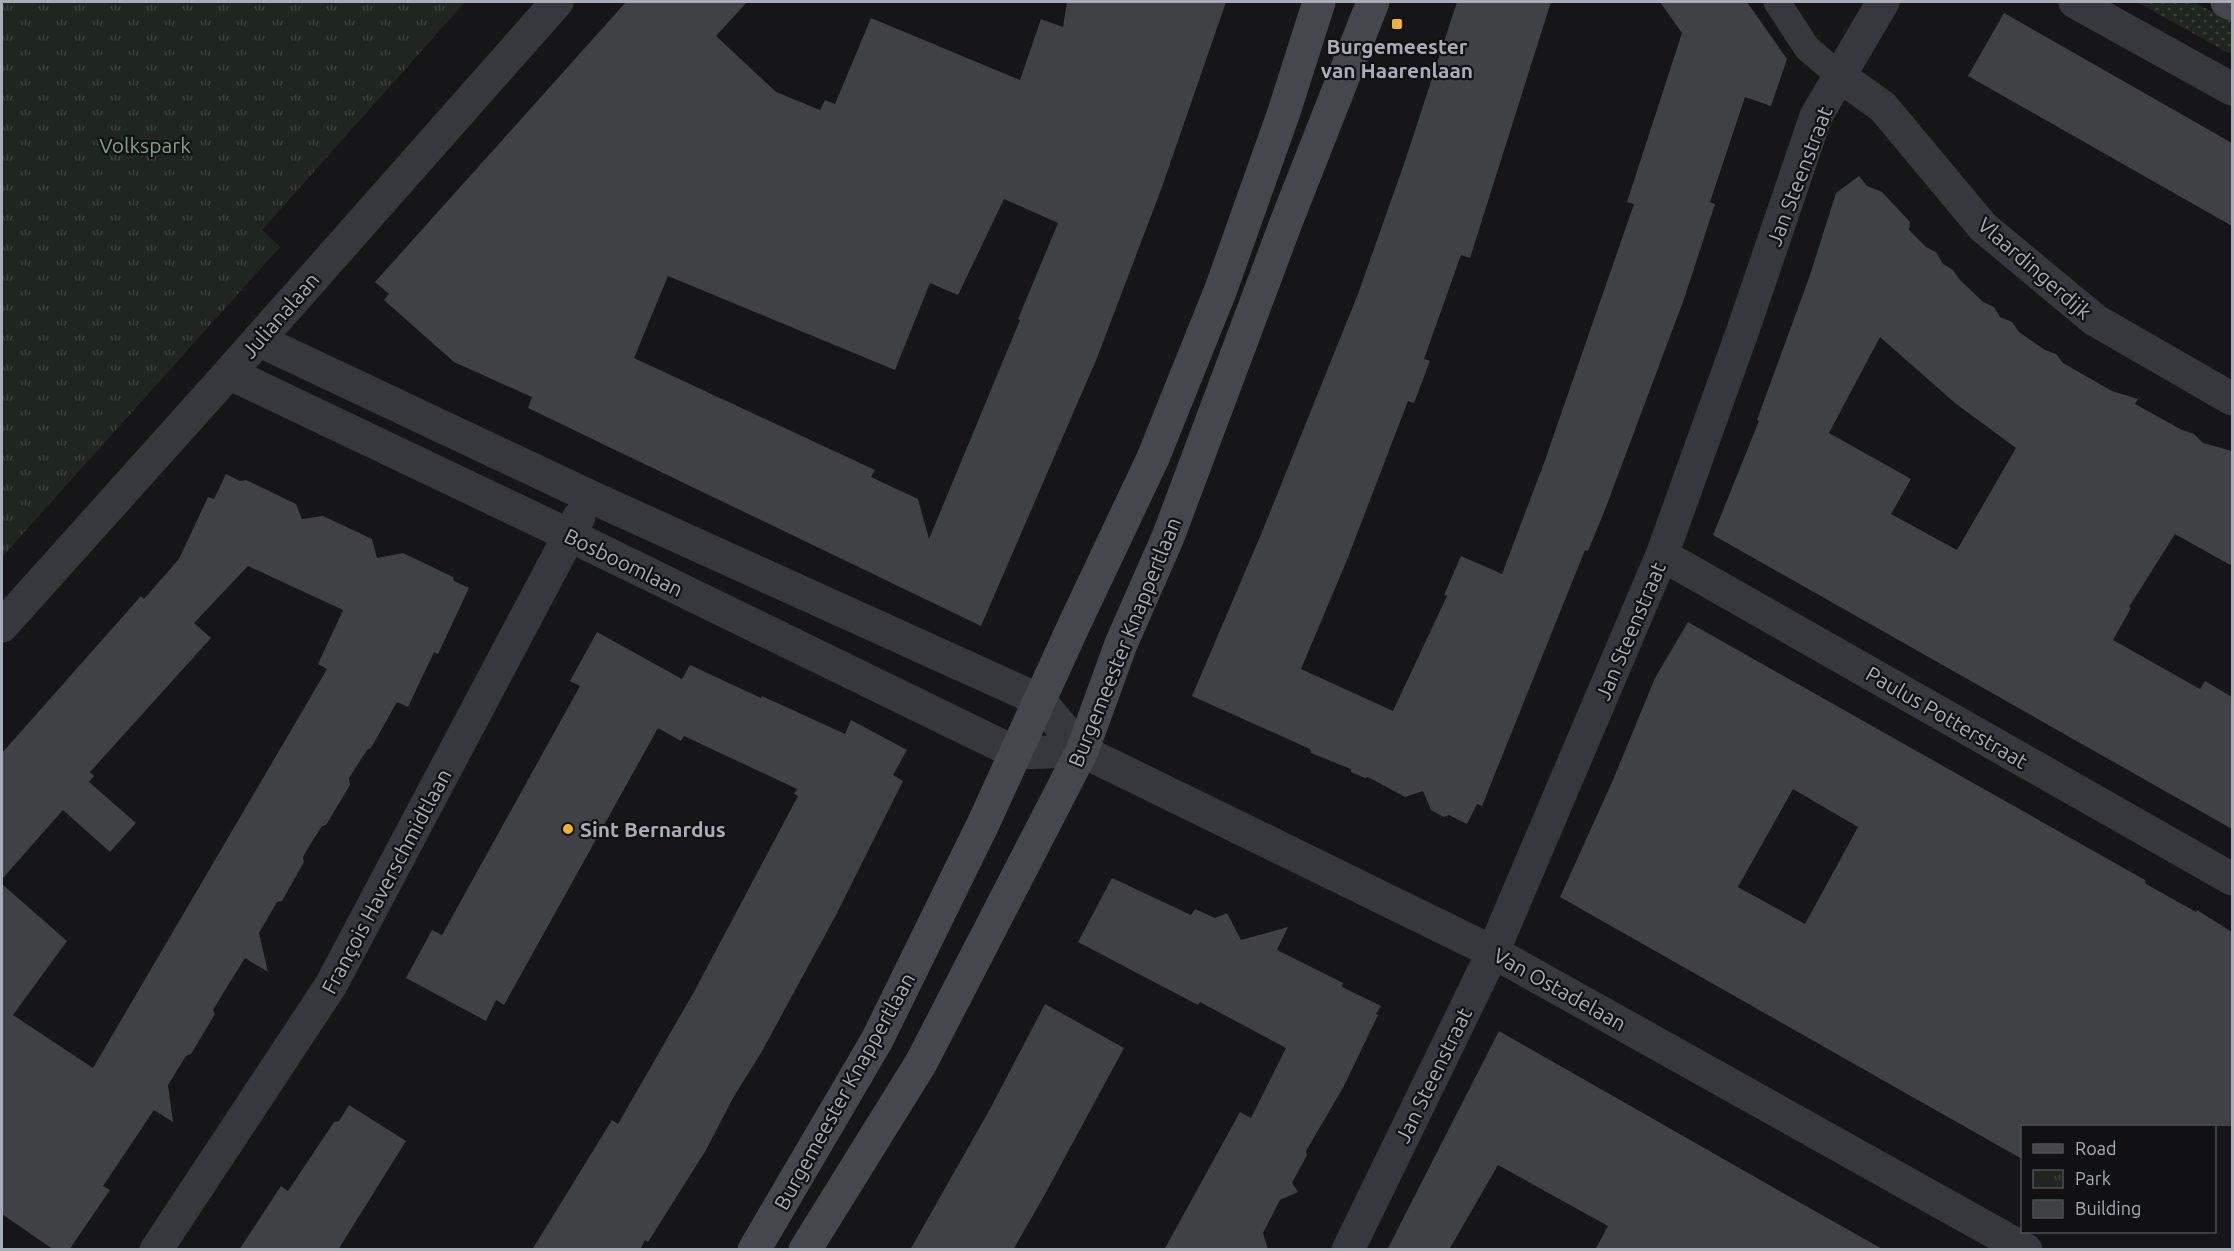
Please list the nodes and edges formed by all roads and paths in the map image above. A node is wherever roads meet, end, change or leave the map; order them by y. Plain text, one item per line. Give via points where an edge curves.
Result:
1 (557, 2) edge
2 (1319, 2) edge
3 (1373, 2) edge
4 (1777, 2) edge
5 (1883, 2) edge
6 (2075, 2) edge
7 (2227, 2) edge
8 (2232, 4) edge
9 (1841, 77) junction
10 (2232, 89) edge
11 (258, 340) junction
12 (229, 373) junction
13 (2232, 399) edge
14 (589, 496) junction
15 (571, 536) junction
16 (1662, 555) junction
17 (2, 626) edge
18 (1039, 700) junction
19 (1082, 751) junction
20 (1016, 753) junction
21 (2232, 879) edge
22 (1493, 952) junction
23 (156, 1250) edge
24 (753, 1250) edge
25 (806, 1250) edge
26 (1348, 1250) edge
27 (2026, 1250) edge

1 - 11 street, Julianalaan
2 - 18 main road, Burgemeester Knappertlaan via 1228,267 1153,458
3 - 19 main road, Burgemeester Knappertlaan
4 - 9 lane via 1808,48
5 - 9 street, Jan Steenstraat
6 - 10 street
7 - 8 main road
9 - 13 street, Vlaardingerdijk via 1883,107 1983,227 2094,320
9 - 16 street, Jan Steenstraat via 1816,116
11 - 12 street, Julianalaan
11 - 14 street, Bosboomlaan
12 - 15 street, Bosboomlaan
12 - 17 street, Julianalaan
14 - 15 street, François Haverschmidtlaan
14 - 18 street, Bosboomlaan
15 - 20 street, Bosboomlaan
15 - 23 street, François Haverschmidtlaan via 331,985
16 - 21 street, Paulus Potterstraat
16 - 22 street, Jan Steenstraat
18 - 19 street
18 - 20 main road, Burgemeester Knappertlaan
19 - 20 street
19 - 22 street, Van Ostadelaan
19 - 25 main road, Burgemeester Knappertlaan via 921,1064
20 - 24 main road, Burgemeester Knappertlaan via 877,1040
22 - 26 street, Jan Steenstraat
22 - 27 street, Van Ostadelaan

